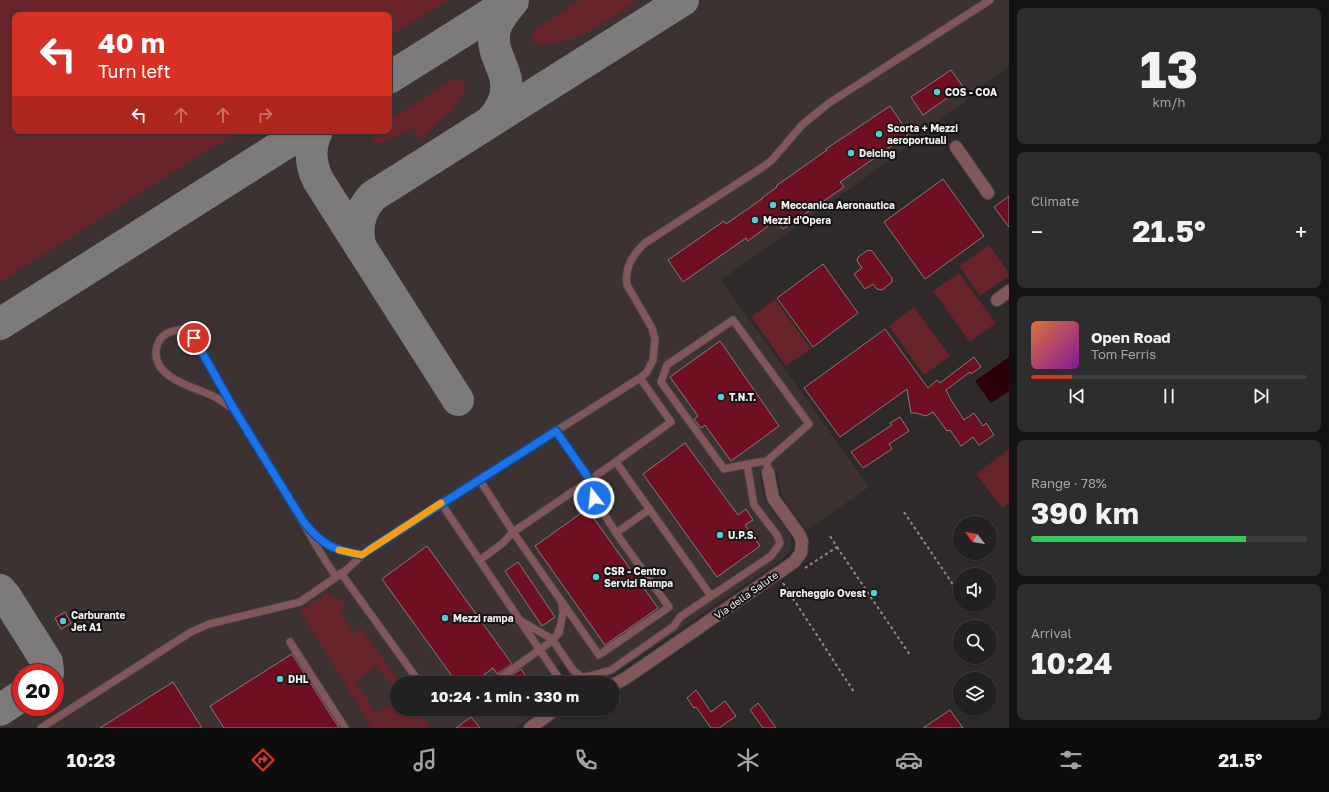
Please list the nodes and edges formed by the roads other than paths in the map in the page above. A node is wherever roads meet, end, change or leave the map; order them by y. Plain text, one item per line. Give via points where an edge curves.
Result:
1 (990, 0) edge
2 (956, 147) dead end
3 (988, 193) dead end
4 (1009, 291) edge
5 (997, 300) dead end
6 (640, 378) junction
7 (234, 409) junction
8 (556, 431) junction
9 (616, 462) junction
10 (747, 464) junction
11 (768, 466) junction
12 (480, 479) junction
13 (590, 480) junction
14 (441, 503) junction
15 (650, 509) junction
16 (303, 521) junction
17 (513, 532) junction
18 (616, 533) junction
19 (362, 555) junction
20 (480, 560) junction
21 (339, 575) junction
22 (711, 596) junction
23 (562, 604) junction
24 (519, 620) junction
25 (559, 629) junction
26 (552, 640) junction
27 (290, 642) dead end
28 (539, 650) junction
29 (560, 651) junction
30 (415, 676) edge
31 (503, 676) edge
32 (557, 676) edge
33 (620, 681) edge
34 (546, 716) edge
35 (41, 728) edge
36 (345, 728) edge
37 (530, 728) edge

1 - 6 lane via 828,103 802,125 763,167 636,251 629,262 627,285 652,328 655,339 653,360 648,372
2 - 3 street
4 - 5 street
6 - 8 lane
6 - 9 lane via 671,422
7 - 7 lane via 194,338 185,330 176,329 161,338 157,345 158,362 172,378 214,396
7 - 16 lane
8 - 12 lane
8 - 13 lane
9 - 13 lane
9 - 15 lane
10 - 11 lane
10 - 11 lane via 724,469 662,382 667,365 733,320 810,424
10 - 22 lane via 754,505 777,535 780,543 771,556
11 - 33 street, Via della Salute via 773,498 799,534 803,547 801,553 787,567
12 - 14 lane
12 - 17 lane
13 - 17 lane
13 - 18 lane via 594,498
14 - 19 lane
14 - 20 lane
15 - 18 lane
15 - 22 lane
16 - 19 lane via 322,541 336,550
16 - 21 lane via 325,562
17 - 20 lane via 503,544
17 - 23 lane
18 - 23 lane via 669,607 599,655
19 - 21 lane
20 - 24 lane
21 - 30 lane
21 - 35 lane via 300,602 209,624 190,632
22 - 29 lane via 680,617 674,626 611,670 580,676
23 - 25 lane via 563,613
24 - 26 lane
24 - 28 lane
25 - 26 lane
25 - 29 lane
26 - 28 lane
26 - 29 lane
27 - 36 lane
28 - 31 lane
28 - 32 lane
34 - 37 street

